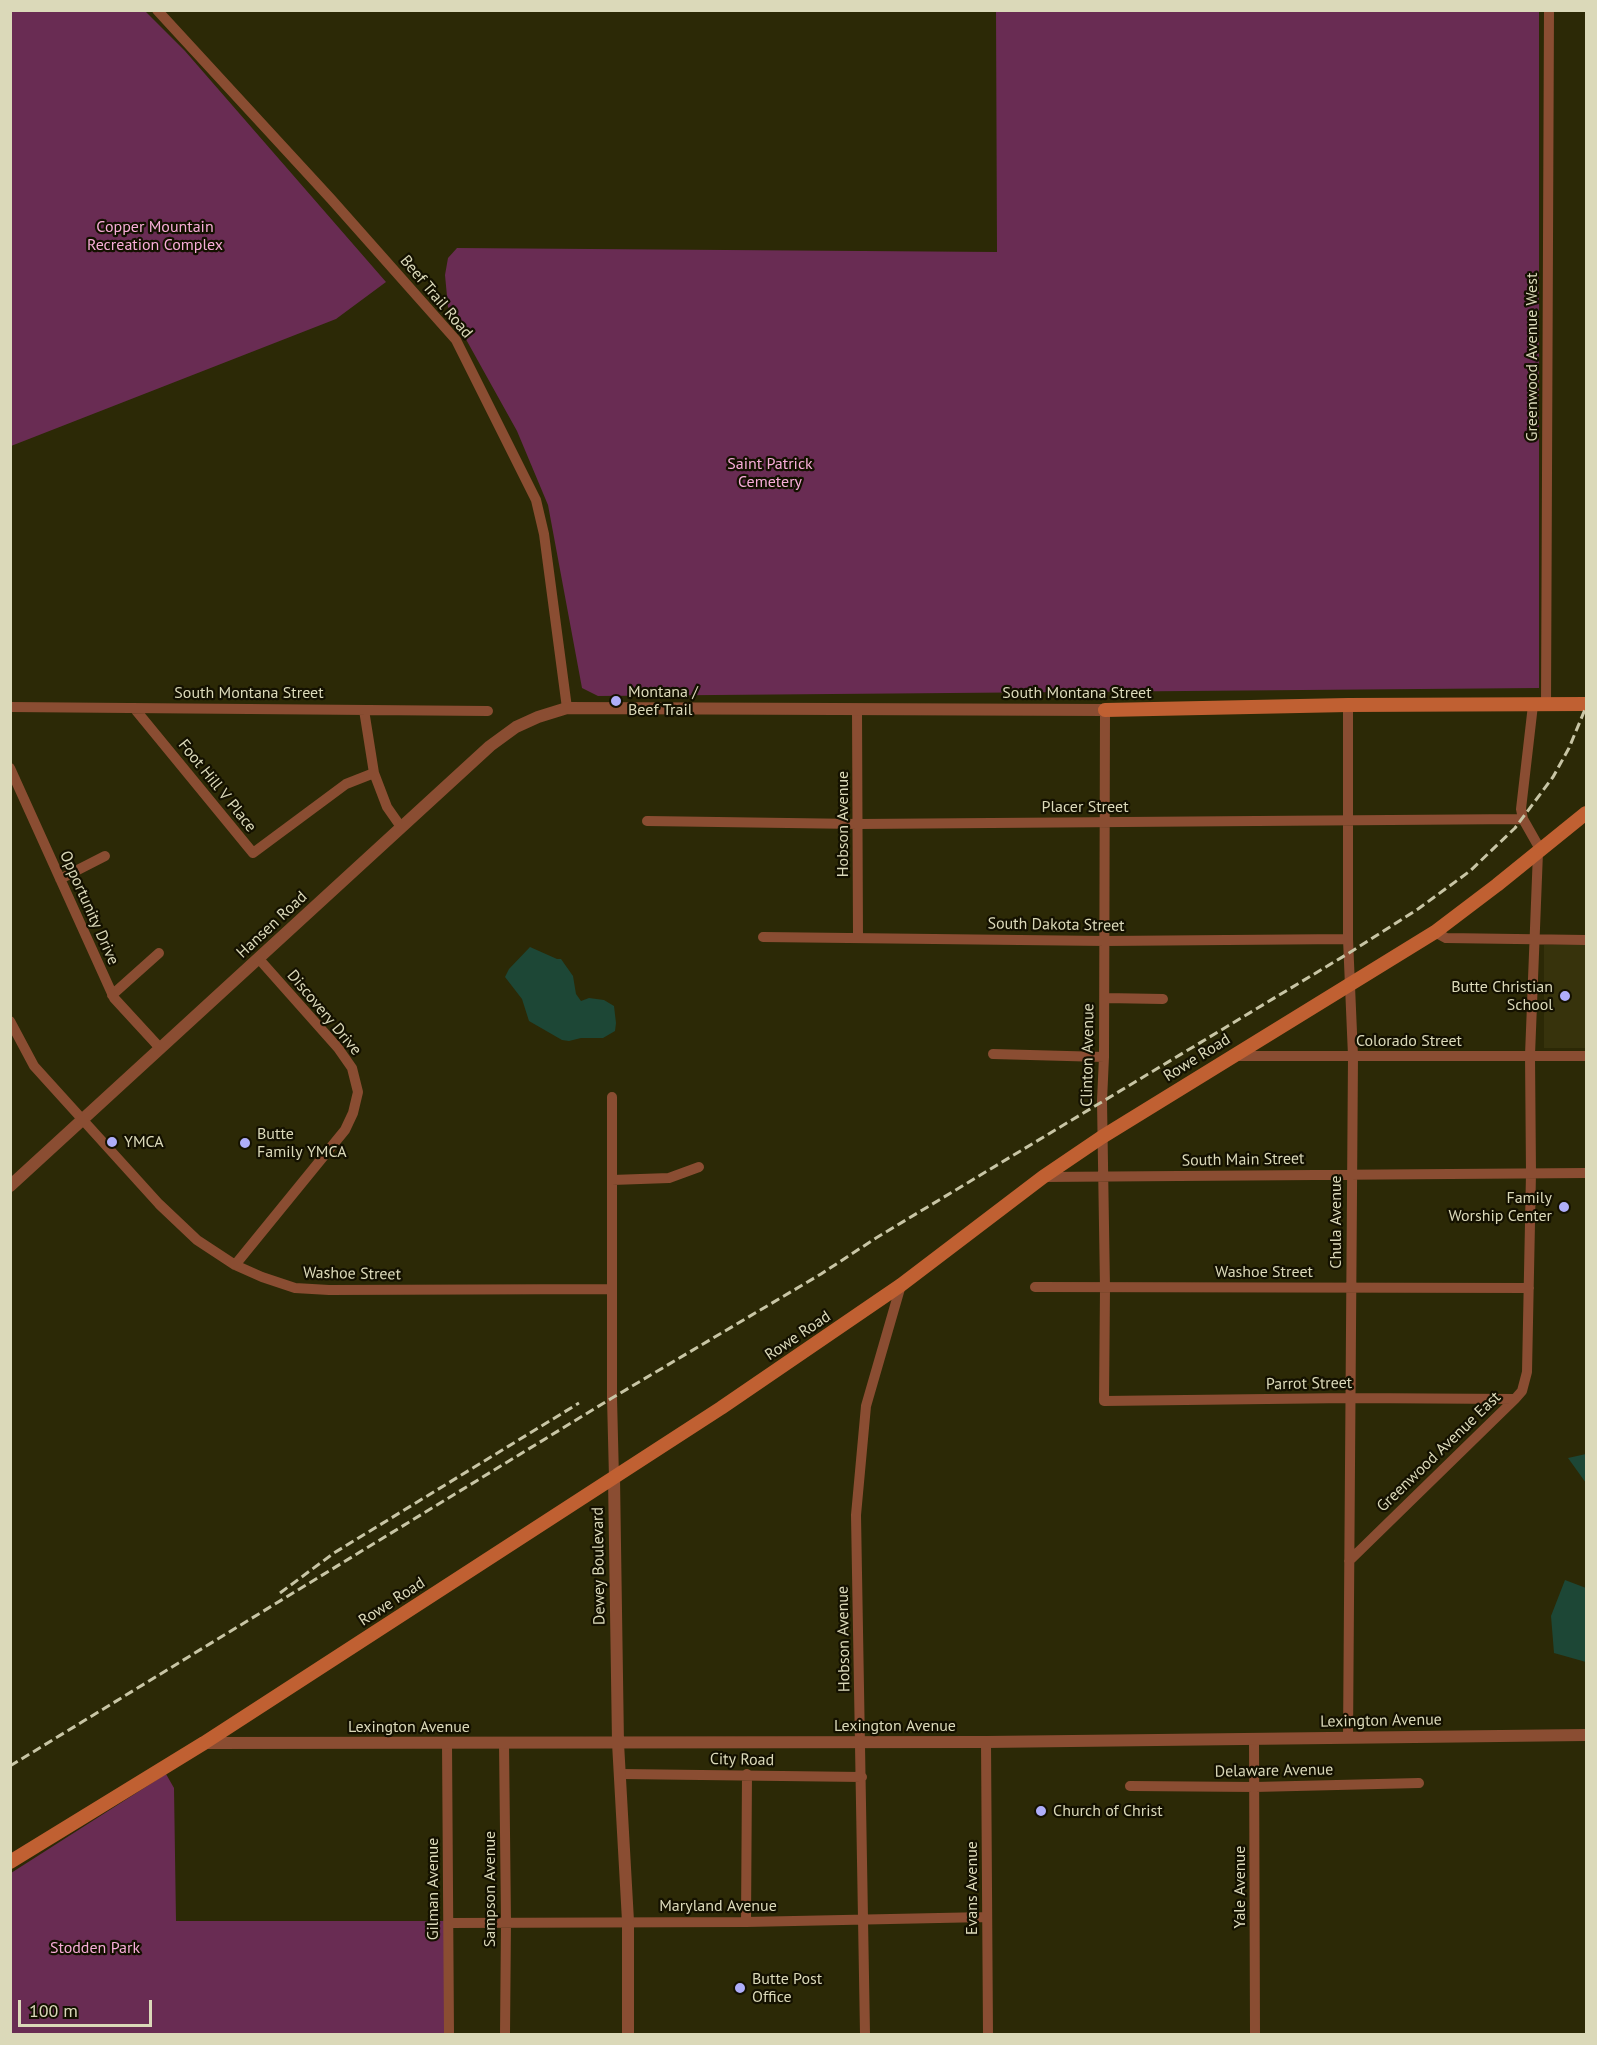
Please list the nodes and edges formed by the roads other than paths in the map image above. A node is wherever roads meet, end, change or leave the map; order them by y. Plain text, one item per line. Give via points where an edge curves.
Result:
1 (157, 10) edge
2 (1548, 10) edge
3 (1587, 704) edge
4 (1348, 705) junction
5 (1539, 705) junction
6 (10, 707) edge
7 (134, 708) junction
8 (567, 708) junction
9 (364, 710) junction
10 (857, 710) junction
11 (1105, 710) junction
12 (488, 711) dead end
13 (10, 768) edge
14 (374, 773) junction
15 (1584, 817) edge
16 (1523, 819) junction
17 (647, 821) dead end
18 (1348, 821) junction
19 (1104, 822) junction
20 (858, 824) junction
21 (400, 827) junction
22 (1539, 850) junction
23 (105, 856) dead end
24 (60, 879) junction
25 (1435, 932) junction
26 (763, 937) dead end
27 (858, 937) junction
28 (1348, 939) junction
29 (1533, 940) junction
30 (1587, 940) edge
31 (1104, 941) junction
32 (159, 953) dead end
33 (259, 959) junction
34 (1350, 986) junction
35 (112, 994) junction
36 (1104, 998) junction
37 (1163, 999) dead end
38 (10, 1021) edge
39 (160, 1048) junction
40 (993, 1054) dead end
41 (1530, 1055) junction
42 (1231, 1056) junction
43 (1353, 1056) junction
44 (1587, 1056) edge
45 (1104, 1057) junction
46 (612, 1097) dead end
47 (82, 1119) junction
48 (1102, 1137) junction
49 (699, 1167) dead end
50 (1532, 1173) junction
51 (1587, 1173) edge
52 (1351, 1174) junction
53 (1044, 1177) junction
54 (1103, 1177) junction
55 (612, 1180) junction
56 (10, 1186) edge
57 (235, 1265) junction
58 (901, 1285) junction
59 (1035, 1287) dead end
60 (1351, 1287) junction
61 (1105, 1288) junction
62 (1529, 1288) junction
63 (612, 1289) junction
64 (1349, 1398) junction
65 (1515, 1399) junction
66 (1104, 1401) joint
67 (614, 1478) junction
68 (1348, 1561) junction
69 (1587, 1735) edge
70 (1348, 1738) junction
71 (1254, 1739) junction
72 (861, 1742) junction
73 (986, 1742) junction
74 (204, 1743) junction
75 (447, 1743) junction
76 (504, 1743) junction
77 (618, 1743) junction
78 (621, 1774) junction
79 (747, 1774) junction
80 (862, 1777) junction
81 (1419, 1783) dead end
82 (1130, 1786) dead end
83 (1255, 1787) junction
84 (10, 1862) edge
85 (987, 1917) junction
86 (865, 1920) junction
87 (628, 1921) junction
88 (506, 1922) junction
89 (746, 1922) junction
90 (449, 1923) junction
91 (449, 2034) edge
92 (505, 2034) edge
93 (628, 2034) edge
94 (865, 2034) edge
95 (988, 2034) edge
96 (1255, 2034) edge

1 - 8 street, Beef Trail Road via 456,340 536,500
2 - 5 street, Greenwood Avenue West
3 - 5 main road, South Montana Street
4 - 5 main road, South Montana Street
4 - 11 main road, South Montana Street
4 - 18 street, Chula Avenue
5 - 16 street, Greenwood Avenue West via 1522,794
6 - 7 street, South Montana Street
7 - 9 street, South Montana Street
7 - 14 street, Foot Hill V Place via 253,853 346,784
8 - 10 street, South Montana Street
8 - 21 street, Hansen Road via 516,727
9 - 12 street, South Montana Street
9 - 14 street
10 - 11 street, South Montana Street
10 - 20 street, Hobson Avenue
11 - 19 street, Clinton Avenue
13 - 24 street, Opportunity Drive
14 - 21 street via 387,807
15 - 22 main road, Rowe Road
16 - 18 street, Placer Street
16 - 22 street
17 - 20 street, Placer Street
18 - 19 street, Placer Street
18 - 28 street, Chula Avenue
19 - 20 street, Placer Street
19 - 31 street, Clinton Avenue
20 - 27 street, Hobson Avenue
21 - 33 street, Hansen Road
22 - 25 main road, Rowe Road
22 - 29 street
23 - 24 street
24 - 35 street, Opportunity Drive
25 - 29 street via 1446,938
25 - 34 main road, Rowe Road
26 - 27 street, South Dakota Street
27 - 31 street, South Dakota Street
28 - 31 street, South Dakota Street
28 - 34 street, Chula Avenue
29 - 30 street
29 - 41 street
31 - 36 street, Clinton Avenue
32 - 35 street
33 - 39 street, Hansen Road
33 - 57 street, Discovery Drive via 338,1048 352,1068 358,1092 345,1130
34 - 42 main road, Rowe Road
34 - 43 street, Chula Avenue
35 - 39 street, Opportunity Drive
36 - 37 street
36 - 45 street, Clinton Avenue
38 - 47 street via 33,1066
39 - 47 street, Hansen Road
40 - 45 street
41 - 43 street, Colorado Street
41 - 44 street, Colorado Street
41 - 50 street
42 - 43 street, Colorado Street
42 - 48 main road, Rowe Road
43 - 52 street, Chula Avenue
45 - 48 street, Clinton Avenue
46 - 55 street, Dewey Boulevard
47 - 56 street, Hansen Road
47 - 57 street, Washoe Street via 159,1204 197,1240
48 - 53 main road, Rowe Road
48 - 54 street, Clinton Avenue
49 - 55 street via 669,1178
50 - 51 street, South Main Street
50 - 52 street, South Main Street
50 - 62 street, Greenwood Avenue East
52 - 54 street, South Main Street
52 - 60 street, Chula Avenue
53 - 54 street, South Main Street
53 - 58 main road, Rowe Road
54 - 61 street, Clinton Avenue
55 - 63 street, Dewey Boulevard
57 - 63 street, Washoe Street via 295,1288
58 - 67 main road, Rowe Road
58 - 72 street, Hobson Avenue via 866,1406 856,1515
59 - 61 street, Washoe Street
60 - 61 street, Washoe Street
60 - 62 street, Washoe Street
60 - 64 street, Chula Avenue
61 - 66 street, Clinton Avenue
62 - 65 street, Greenwood Avenue East via 1527,1372 1522,1391
63 - 67 street, Dewey Boulevard
64 - 65 street, Parrot Street
64 - 66 street, Parrot Street
64 - 68 street, Chula Avenue
65 - 68 street, Greenwood Avenue East
67 - 74 main road, Rowe Road
67 - 77 street, Dewey Boulevard
68 - 70 street, Chula Avenue
69 - 70 street, Lexington Avenue
70 - 71 street, Lexington Avenue
71 - 73 street, Lexington Avenue
71 - 83 street, Yale Avenue
72 - 73 street, Lexington Avenue
72 - 77 street, Lexington Avenue
72 - 80 street, Hobson Avenue
73 - 85 street, Evans Avenue
74 - 75 street, Lexington Avenue
74 - 84 main road, Rowe Road
75 - 76 street, Lexington Avenue
75 - 90 street, Gilman Avenue
76 - 77 street, Lexington Avenue
76 - 88 street, Sampson Avenue
77 - 78 street, Dewey Boulevard
78 - 79 street, City Road
78 - 87 street, Dewey Boulevard
79 - 80 street, City Road
79 - 89 street
80 - 86 street, Hobson Avenue
81 - 83 street, Delaware Avenue
82 - 83 street, Delaware Avenue
83 - 96 street, Yale Avenue
85 - 86 street, Maryland Avenue
85 - 95 street, Evans Avenue
86 - 89 street, Maryland Avenue
86 - 94 street, Hobson Avenue
87 - 88 street, Maryland Avenue
87 - 89 street, Maryland Avenue
87 - 93 street, Dewey Boulevard
88 - 90 street, Maryland Avenue
88 - 92 street, Sampson Avenue
90 - 91 street, Gilman Avenue

